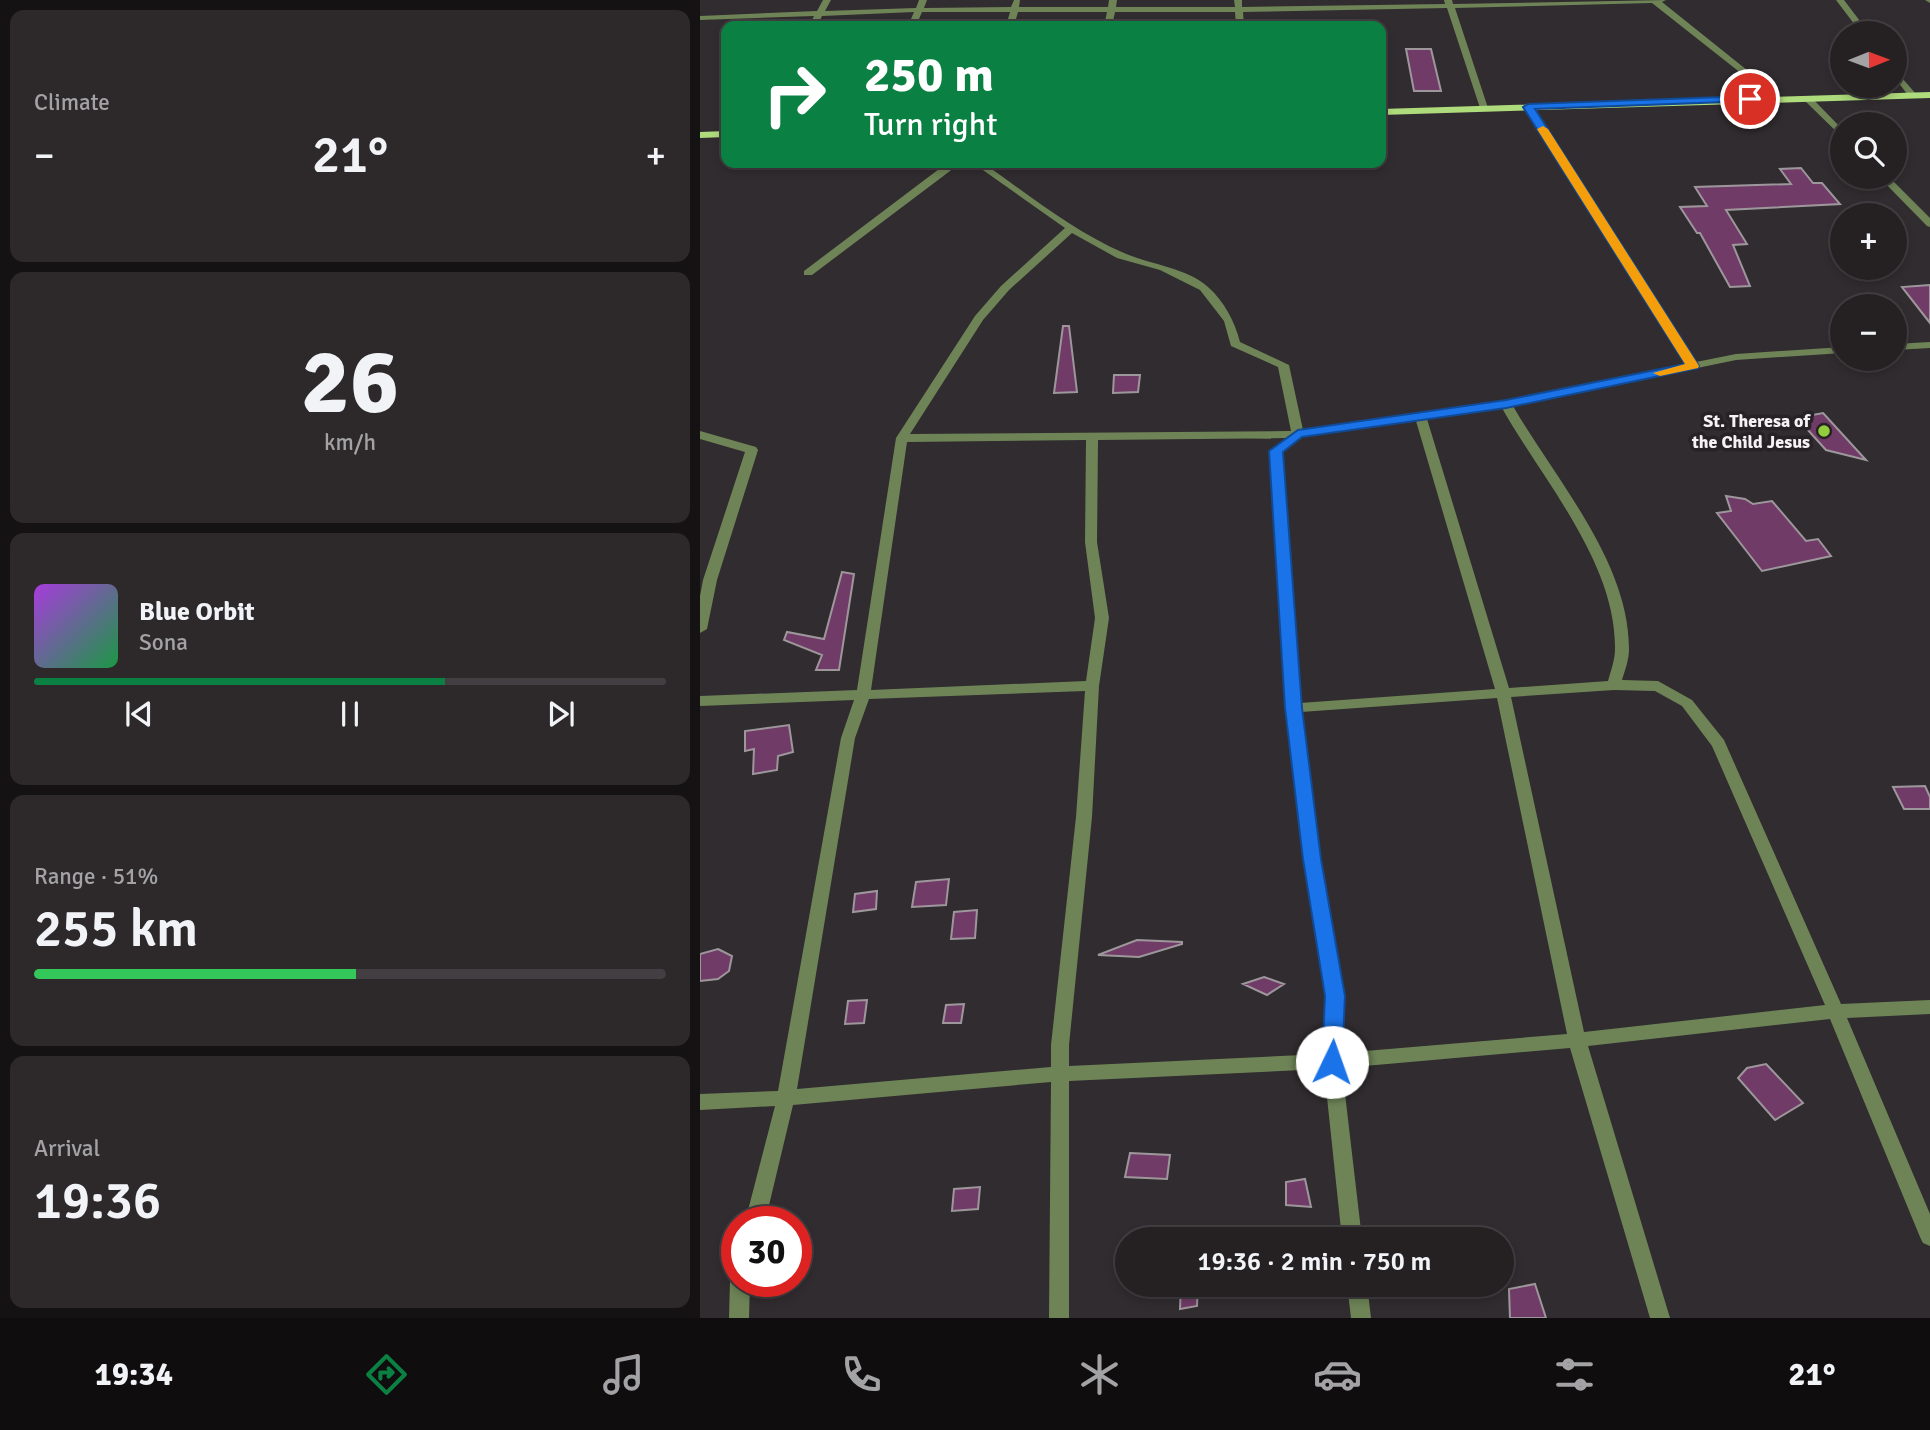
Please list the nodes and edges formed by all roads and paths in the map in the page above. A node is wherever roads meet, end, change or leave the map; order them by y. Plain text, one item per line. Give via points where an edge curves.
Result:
1 (827, 0) edge
2 (923, 0) edge
3 (1017, 0) edge
4 (1238, 0) edge
5 (1654, 0) edge
6 (1662, 0) edge
7 (1840, 0) edge
8 (1550, 2) edge
9 (1449, 3) edge
10 (1112, 4) edge
11 (1346, 4) edge
12 (1014, 9) junction
13 (918, 10) junction
14 (1238, 10) junction
15 (821, 12) junction
16 (700, 18) edge
17 (816, 21) edge
18 (914, 21) edge
19 (1011, 21) edge
20 (1239, 21) edge
21 (1857, 21) edge
22 (1908, 89) edge
23 (1930, 95) edge
24 (1913, 96) junction
25 (1778, 98) junction
26 (1807, 98) junction
27 (1528, 107) junction
28 (1484, 108) junction
29 (1386, 112) edge
30 (1830, 122) edge
31 (721, 134) edge
32 (700, 135) edge
33 (948, 168) edge
34 (984, 168) edge
35 (1896, 189) edge
36 (1930, 224) edge
37 (1071, 228) junction
38 (808, 273) dead end
39 (1930, 345) edge
40 (1907, 346) edge
41 (1830, 351) edge
42 (1693, 366) junction
43 (1506, 404) junction
44 (1420, 416) junction
45 (1298, 434) junction
46 (700, 435) edge
47 (1092, 435) junction
48 (902, 438) junction
49 (705, 580) edge
50 (700, 629) edge
51 (1614, 685) junction
52 (1092, 686) junction
53 (1503, 693) junction
54 (863, 695) junction
55 (700, 701) edge
56 (1293, 708) junction
57 (1930, 1007) edge
58 (1836, 1011) junction
59 (1577, 1040) junction
60 (1332, 1062) junction
61 (1060, 1074) junction
62 (786, 1098) junction
63 (700, 1102) edge
64 (759, 1206) edge
65 (1351, 1227) edge
66 (1930, 1237) edge
67 (740, 1297) edge
68 (1359, 1297) edge
69 (739, 1318) edge
70 (1059, 1318) edge
71 (1362, 1318) edge
72 (1660, 1318) edge

1 - 15 street
2 - 13 street
3 - 12 street
4 - 14 street
5 - 6 street
5 - 8 street
5 - 25 street
7 - 21 street
8 - 9 street
9 - 11 street
9 - 28 street
10 - 12 street
10 - 14 street
11 - 14 street
12 - 13 street
12 - 19 street
13 - 15 street
13 - 18 street
14 - 20 street
15 - 16 street
15 - 17 street
22 - 24 street
23 - 24 main road
24 - 26 main road
25 - 26 main road
25 - 27 main road
26 - 30 street
27 - 28 main road
27 - 42 street
28 - 29 main road
31 - 32 main road
33 - 38 street
34 - 37 street
35 - 36 street
37 - 45 street via 1121,256 1164,268 1204,288 1229,321 1236,344 1283,365
37 - 48 street via 979,318
39 - 40 street
41 - 42 street
42 - 43 street
43 - 44 street
43 - 51 street via 1604,570 1617,609 1622,649
44 - 45 street
44 - 53 street
45 - 47 street
45 - 56 street via 1276,451
46 - 49 street via 752,450
47 - 48 street
47 - 52 street via 1091,542 1102,618
48 - 54 street
49 - 50 street
51 - 53 street
51 - 58 street via 1658,687 1668,692 1687,703 1719,744
52 - 54 street
52 - 61 street
53 - 56 street
53 - 59 street
54 - 55 street
54 - 62 street via 848,738
56 - 60 street via 1335,996
57 - 58 street
58 - 59 street
58 - 66 street
59 - 60 street
59 - 72 street
60 - 61 street
60 - 65 street
61 - 62 street
61 - 70 street
62 - 63 street
62 - 64 street
67 - 69 street
68 - 71 street

